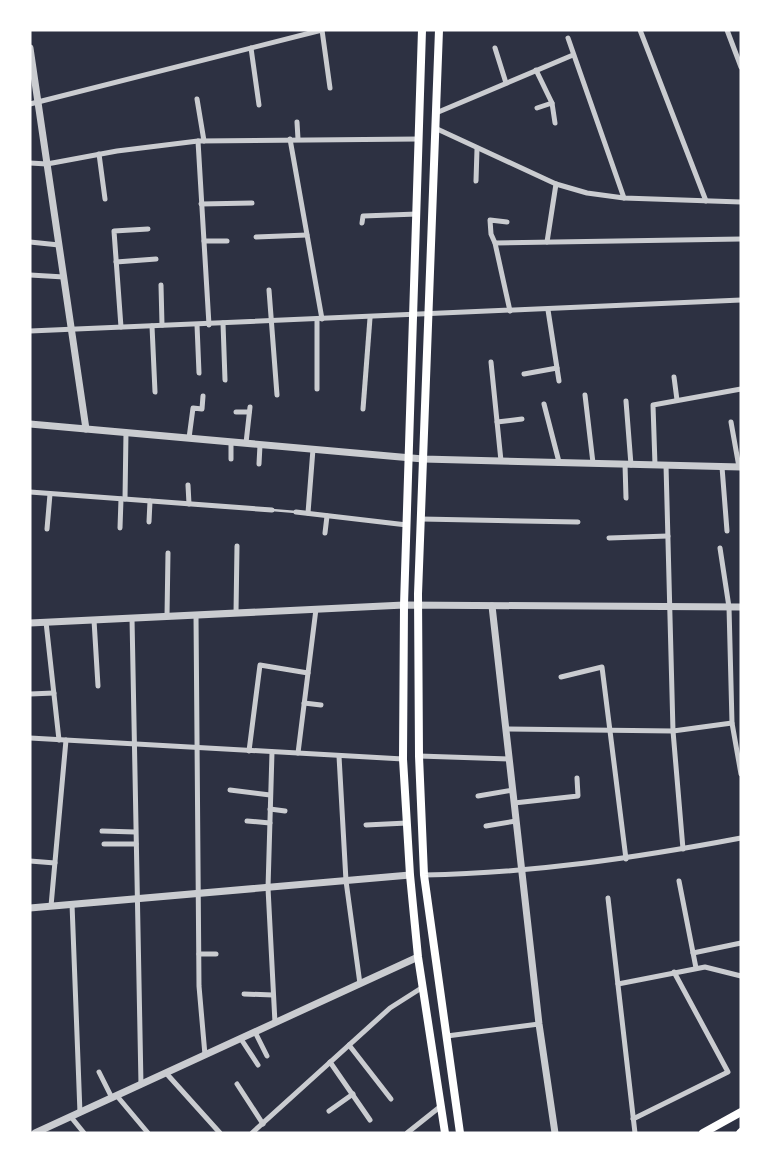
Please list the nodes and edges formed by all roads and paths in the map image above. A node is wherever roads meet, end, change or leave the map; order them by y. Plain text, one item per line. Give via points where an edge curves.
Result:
1 (322, 30) edge
2 (422, 30) edge
3 (439, 30) edge
4 (640, 30) edge
5 (727, 30) edge
6 (568, 38) dead end
7 (30, 48) edge
8 (251, 48) junction
9 (495, 48) dead end
10 (573, 55) junction
11 (741, 67) edge
12 (536, 70) junction
13 (506, 83) junction
14 (330, 88) dead end
15 (197, 99) dead end
16 (34, 103) edge
17 (552, 103) junction
18 (259, 105) dead end
19 (537, 108) dead end
20 (436, 113) junction
21 (297, 122) dead end
22 (555, 123) dead end
23 (435, 128) junction
24 (290, 139) junction
25 (298, 139) junction
26 (419, 139) junction
27 (201, 141) junction
28 (477, 149) junction
29 (99, 155) junction
30 (30, 163) edge
31 (47, 164) junction
32 (476, 181) dead end
33 (556, 184) junction
34 (624, 198) junction
35 (104, 199) dead end
36 (706, 201) junction
37 (741, 202) edge
38 (253, 203) dead end
39 (201, 204) junction
40 (417, 214) junction
41 (507, 222) dead end
42 (362, 223) dead end
43 (148, 229) dead end
44 (307, 235) junction
45 (256, 237) dead end
46 (741, 239) edge
47 (204, 241) junction
48 (227, 241) dead end
49 (30, 242) edge
50 (547, 242) junction
51 (495, 243) junction
52 (59, 245) junction
53 (156, 259) dead end
54 (116, 262) junction
55 (30, 275) edge
56 (64, 277) junction
57 (161, 285) dead end
58 (269, 290) dead end
59 (741, 300) edge
60 (548, 310) junction
61 (510, 311) junction
62 (429, 315) junction
63 (413, 316) junction
64 (370, 318) junction
65 (320, 319) junction
66 (273, 321) junction
67 (223, 323) junction
68 (209, 324) junction
69 (162, 325) junction
70 (197, 325) junction
71 (152, 326) junction
72 (121, 327) junction
73 (72, 330) junction
74 (30, 331) edge
75 (491, 362) dead end
76 (557, 368) junction
77 (199, 373) dead end
78 (524, 374) dead end
79 (674, 377) dead end
80 (225, 380) dead end
81 (559, 380) dead end
82 (317, 389) dead end
83 (741, 389) edge
84 (155, 392) dead end
85 (277, 394) dead end
86 (585, 395) dead end
87 (203, 396) dead end
88 (677, 400) junction
89 (626, 401) dead end
90 (544, 404) dead end
91 (363, 408) dead end
92 (236, 412) dead end
93 (522, 419) dead end
94 (497, 422) junction
95 (731, 422) dead end
96 (30, 424) edge
97 (86, 429) junction
98 (126, 432) junction
99 (189, 438) junction
100 (231, 442) junction
101 (246, 443) junction
102 (260, 445) junction
103 (313, 449) junction
104 (409, 458) junction
105 (231, 459) dead end
106 (423, 459) junction
107 (501, 461) junction
108 (559, 463) junction
109 (593, 463) junction
110 (259, 464) dead end
111 (628, 465) junction
112 (655, 465) junction
113 (666, 465) junction
114 (722, 467) junction
115 (740, 467) edge
116 (188, 485) dead end
117 (30, 492) edge
118 (50, 494) junction
119 (625, 498) dead end
120 (123, 499) junction
121 (150, 501) junction
122 (189, 504) junction
123 (272, 510) joint
124 (296, 512) joint
125 (308, 513) junction
126 (327, 516) junction
127 (421, 519) junction
128 (149, 522) dead end
129 (578, 522) dead end
130 (407, 525) junction
131 (120, 528) dead end
132 (47, 529) dead end
133 (727, 531) dead end
134 (325, 533) dead end
135 (668, 536) junction
136 (609, 538) dead end
137 (237, 546) dead end
138 (720, 548) dead end
139 (167, 553) dead end
140 (404, 605) junction
141 (418, 606) junction
142 (492, 606) junction
143 (669, 606) junction
144 (729, 607) junction
145 (741, 607) edge
146 (316, 610) junction
147 (236, 613) junction
148 (196, 615) junction
149 (167, 616) junction
150 (132, 618) junction
151 (94, 620) junction
152 (46, 622) junction
153 (30, 623) edge
154 (308, 673) junction
155 (561, 677) dead end
156 (98, 686) dead end
157 (54, 693) junction
158 (30, 694) edge
159 (304, 703) junction
160 (321, 705) dead end
161 (732, 723) junction
162 (506, 729) junction
163 (673, 731) junction
164 (612, 732) junction
165 (30, 738) edge
166 (59, 740) junction
167 (66, 740) junction
168 (133, 744) junction
169 (197, 748) junction
170 (249, 751) junction
171 (272, 752) junction
172 (298, 753) junction
173 (339, 756) junction
174 (419, 756) junction
175 (403, 759) junction
176 (509, 759) junction
177 (741, 774) edge
178 (577, 778) dead end
179 (230, 790) dead end
180 (513, 790) junction
181 (270, 795) junction
182 (478, 796) dead end
183 (514, 803) junction
184 (270, 809) junction
185 (285, 811) dead end
186 (247, 821) dead end
187 (516, 821) junction
188 (270, 823) junction
189 (407, 823) junction
190 (366, 825) dead end
191 (486, 826) dead end
192 (102, 831) dead end
193 (135, 832) junction
194 (741, 838) edge
195 (104, 844) dead end
196 (136, 844) junction
197 (683, 849) junction
198 (626, 859) junction
199 (30, 862) edge
200 (55, 863) junction
201 (522, 872) junction
202 (410, 875) junction
203 (424, 875) junction
204 (346, 881) junction
205 (678, 881) dead end
206 (268, 887) junction
207 (197, 894) junction
208 (608, 898) dead end
209 (137, 899) junction
210 (72, 904) junction
211 (51, 906) junction
212 (30, 908) edge
213 (741, 943) edge
214 (693, 953) junction
215 (198, 954) junction
216 (216, 954) dead end
217 (418, 957) junction
218 (696, 968) junction
219 (674, 972) junction
220 (741, 976) edge
221 (360, 984) junction
222 (618, 984) junction
223 (423, 987) junction
224 (244, 993) dead end
225 (273, 995) junction
226 (275, 1023) junction
227 (540, 1024) junction
228 (255, 1032) junction
229 (447, 1036) junction
230 (241, 1038) junction
231 (349, 1045) junction
232 (205, 1055) junction
233 (267, 1056) dead end
234 (330, 1062) junction
235 (258, 1065) dead end
236 (99, 1072) dead end
237 (166, 1073) junction
238 (141, 1084) junction
239 (237, 1084) dead end
240 (353, 1094) junction
241 (114, 1097) junction
242 (391, 1099) dead end
243 (441, 1106) junction
244 (329, 1111) dead end
245 (741, 1112) edge
246 (80, 1113) junction
247 (71, 1117) junction
248 (633, 1119) junction
249 (370, 1120) dead end
250 (261, 1125) junction
251 (35, 1133) edge
252 (84, 1133) edge
253 (148, 1133) edge
254 (220, 1133) edge
255 (252, 1133) edge
256 (265, 1133) edge
257 (407, 1133) edge
258 (445, 1133) edge
259 (460, 1133) edge
260 (555, 1133) edge
261 (635, 1133) edge
262 (702, 1133) edge

1 - 8 street
1 - 14 street
2 - 26 main road
3 - 20 main road
4 - 36 street
5 - 11 street
6 - 10 street
7 - 16 street
8 - 16 street
8 - 18 street
9 - 13 street
10 - 12 street
10 - 34 street
12 - 13 street
12 - 17 street
13 - 20 street
15 - 27 street
16 - 31 street
17 - 19 street
17 - 22 street
20 - 23 main road
21 - 25 street
23 - 28 street
23 - 62 main road
24 - 25 street
24 - 27 street
24 - 44 street
25 - 26 street
26 - 40 main road
27 - 29 street
27 - 39 street
28 - 32 street
28 - 33 street
29 - 31 street
29 - 35 street
30 - 31 street
31 - 52 street
33 - 34 street
33 - 50 street
34 - 36 street
36 - 37 street
38 - 39 street
39 - 47 street
40 - 42 street via 363,216
40 - 63 main road
41 - 51 street via 490,220
43 - 54 street via 114,231
44 - 45 street
44 - 65 street
46 - 50 street
47 - 48 street
47 - 68 street
49 - 52 street
50 - 51 street
51 - 61 street
52 - 56 street
53 - 54 street
54 - 72 street
55 - 56 street
56 - 73 street
57 - 69 street
58 - 66 street
59 - 60 street
60 - 61 street
60 - 76 street
61 - 62 street
62 - 63 street
62 - 106 main road
63 - 64 street
63 - 104 main road
64 - 65 street
64 - 91 street
65 - 66 street
65 - 82 street
66 - 67 street
66 - 85 street
67 - 68 street
67 - 80 street
68 - 70 street
69 - 70 street
69 - 71 street
70 - 77 street
71 - 72 street
71 - 84 street
72 - 73 street
73 - 74 street
73 - 97 street
75 - 94 street
76 - 78 street
76 - 81 street
79 - 88 street
83 - 88 street
86 - 109 street
87 - 99 street via 202,409 193,408
88 - 112 street via 653,405
89 - 111 street
90 - 108 street
92 - 101 street via 250,409
93 - 94 street
94 - 107 street
95 - 115 street
96 - 97 street
97 - 98 street
98 - 99 street
98 - 120 street
99 - 100 street
100 - 101 street
100 - 105 street
101 - 102 street
102 - 103 street
102 - 110 street
103 - 104 street
103 - 125 street
104 - 106 street
104 - 130 main road
106 - 107 street
106 - 127 main road
107 - 108 street
108 - 109 street
109 - 111 street
111 - 112 street
111 - 119 street
112 - 113 street
113 - 114 street
113 - 135 street
114 - 115 street
114 - 133 street
116 - 122 street
117 - 118 street
118 - 120 street
118 - 132 street
120 - 121 street
120 - 131 street
121 - 122 street
121 - 128 street
122 - 123 street
123 - 124 lane
124 - 125 street
125 - 126 street
126 - 130 street
126 - 134 street
127 - 129 street
127 - 141 main road
130 - 140 main road
135 - 136 street
135 - 143 street
137 - 147 street
138 - 144 street
139 - 149 street
140 - 141 street
140 - 146 street
140 - 175 main road
141 - 142 street
141 - 174 main road
142 - 143 street
142 - 162 street
143 - 144 street
143 - 163 street
144 - 145 street
144 - 161 street
146 - 147 street
146 - 154 street
147 - 148 street
148 - 149 street
148 - 169 street
149 - 150 street
150 - 151 street
150 - 168 street
151 - 152 street
151 - 156 street
152 - 153 street
152 - 157 street
154 - 159 street
154 - 170 street via 260,665
155 - 164 street via 602,667
157 - 158 street
157 - 166 street
159 - 160 street
159 - 172 street
161 - 163 street
161 - 177 street
162 - 164 street
162 - 176 street
163 - 164 street
163 - 197 street
164 - 198 street
165 - 166 street
166 - 167 street
167 - 168 street
167 - 200 street
168 - 169 street
168 - 193 street
169 - 170 street
169 - 207 street
170 - 171 street
171 - 172 street
171 - 181 street
172 - 173 street
173 - 175 street
173 - 204 street
174 - 176 street
174 - 203 main road
175 - 189 main road
176 - 180 street
178 - 183 street via 578,796
179 - 181 street
180 - 182 street
180 - 183 street
181 - 184 street
183 - 187 street
184 - 185 street
184 - 188 street
186 - 188 street
187 - 191 street
187 - 201 street
188 - 206 street
189 - 190 street
189 - 202 main road
192 - 193 street
193 - 196 street
194 - 197 street
195 - 196 street
196 - 209 street
197 - 198 street
198 - 201 street
199 - 200 street
200 - 211 street
201 - 203 street
201 - 227 street
202 - 203 main road
202 - 204 street
202 - 217 main road
203 - 229 main road
204 - 206 street
204 - 221 street
205 - 214 street
206 - 207 street
206 - 225 street
207 - 209 street
207 - 215 street
208 - 222 street
209 - 210 street
209 - 238 street
210 - 211 street
210 - 246 street
211 - 212 street
213 - 214 street
214 - 218 street
215 - 216 street
215 - 232 street
217 - 221 street
217 - 223 main road
218 - 219 street
218 - 220 street
219 - 222 street
219 - 248 street via 728,1072
221 - 226 street
222 - 248 street
223 - 231 street via 390,1008
223 - 243 main road
224 - 225 street
225 - 226 street
226 - 228 street
227 - 229 street
227 - 260 street
228 - 230 street
228 - 233 street
229 - 259 main road
230 - 232 street
230 - 235 street
231 - 234 street
231 - 242 street
232 - 237 street
234 - 240 street
234 - 250 street
236 - 241 street
237 - 238 street
237 - 254 street
238 - 241 street
239 - 250 street
240 - 244 street
240 - 249 street
241 - 246 street
241 - 253 street
243 - 257 street
243 - 258 main road
245 - 262 main road
246 - 247 street
247 - 251 street
247 - 252 street
248 - 261 street
250 - 255 street
250 - 256 street

